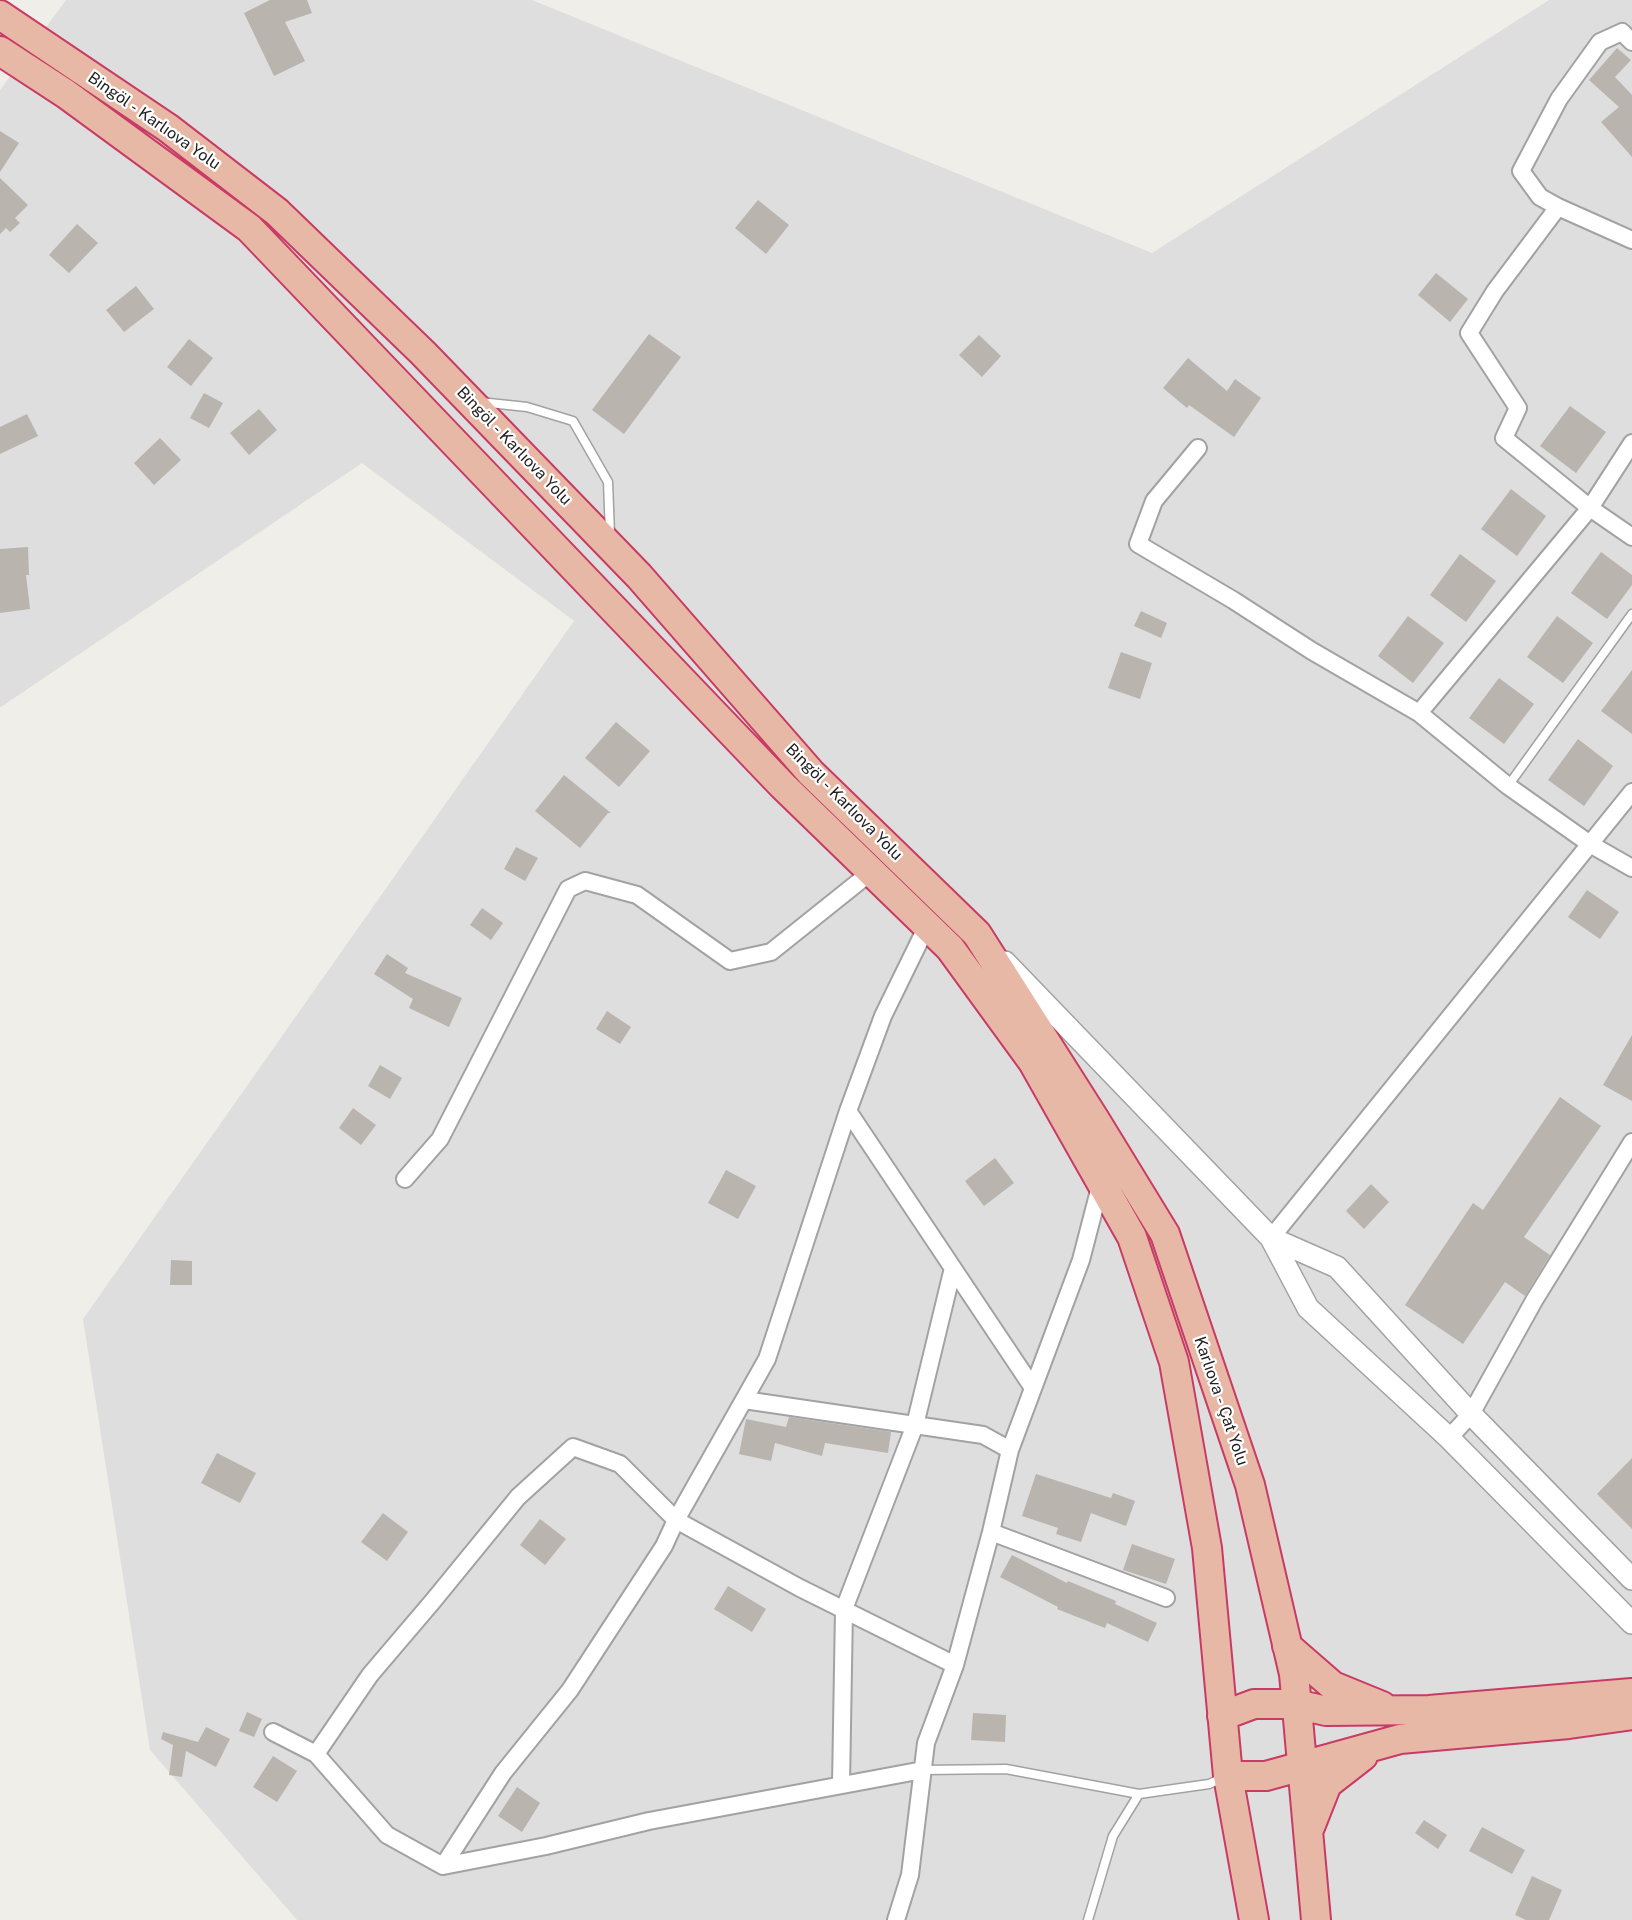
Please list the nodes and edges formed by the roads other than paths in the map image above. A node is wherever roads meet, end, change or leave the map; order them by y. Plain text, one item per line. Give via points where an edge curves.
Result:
1 (0, 15) edge
2 (1632, 42) edge
3 (0, 51) edge
4 (1558, 207) junction
5 (1632, 240) edge
6 (469, 401) junction
7 (1632, 443) edge
8 (1198, 448) dead end
9 (1590, 507) junction
10 (1632, 537) edge
11 (611, 546) junction
12 (1632, 614) edge
13 (1419, 712) junction
14 (1508, 786) junction
15 (1632, 792) edge
16 (1590, 844) junction
17 (1632, 868) edge
18 (871, 872) junction
19 (927, 926) junction
20 (977, 934) junction
21 (950, 948) joint
22 (848, 1111) junction
23 (1632, 1142) edge
24 (405, 1179) dead end
25 (1101, 1183) junction
26 (1271, 1238) junction
27 (953, 1268) junction
28 (1033, 1388) junction
29 (744, 1400) junction
30 (1471, 1414) junction
31 (915, 1425) junction
32 (1449, 1438) junction
33 (1010, 1450) junction
34 (676, 1520) junction
35 (991, 1532) junction
36 (1632, 1579) edge
37 (1166, 1598) dead end
38 (844, 1609) junction
39 (1632, 1623) edge
40 (1287, 1646) junction
41 (955, 1665) junction
42 (1632, 1693) edge
43 (1296, 1704) junction
44 (1392, 1711) junction
45 (1632, 1715) edge
46 (1222, 1716) junction
47 (273, 1732) dead end
48 (1375, 1746) junction
49 (316, 1754) junction
50 (1302, 1767) junction
51 (923, 1770) junction
52 (1228, 1776) junction
53 (841, 1785) junction
54 (1139, 1794) junction
55 (1308, 1831) junction
56 (443, 1866) junction
57 (896, 1920) edge
58 (1088, 1920) edge
59 (1254, 1920) edge
60 (1316, 1920) edge

1 - 6 highway, Bingöl - Karlıova Yolu via 168,128 277,212
2 - 4 street via 1622,32 1600,42 1559,99 1521,171 1540,198
3 - 18 highway, Bingöl - Karlıova Yolu via 66,94 249,228 782,785
4 - 5 street
4 - 9 street via 1469,333 1518,408 1504,438
6 - 11 highway, Bingöl - Karlıova Yolu
6 - 11 lane via 527,407 573,421 608,482
7 - 9 street
8 - 13 street via 1154,501 1138,544
9 - 10 street
9 - 13 street
11 - 20 highway, Bingöl - Karlıova Yolu via 811,772
12 - 14 lane
13 - 14 street
14 - 16 street
15 - 16 street
16 - 17 street
16 - 26 street
18 - 19 highway, Bingöl - Karlıova Yolu
18 - 24 street via 771,952 730,961 637,895 585,882 568,889 440,1139
19 - 21 highway, Bingöl - Karlıova Yolu
19 - 22 street via 883,1017
20 - 26 street
20 - 40 highway, Karlıova - Çat Yolu via 1165,1234 1250,1485
21 - 25 highway, Karlıova - Çat Yolu via 1033,1062
22 - 27 street
22 - 29 street via 767,1359
23 - 30 street via 1535,1299
25 - 28 street via 1081,1260
25 - 46 highway, Karlıova - Çat Yolu via 1132,1238 1174,1362 1207,1548
26 - 30 street via 1337,1267
26 - 32 street via 1308,1308
27 - 28 street
27 - 31 street
28 - 33 street
29 - 31 street
29 - 34 street
30 - 32 street
30 - 36 street
31 - 33 street via 983,1435
31 - 38 street
32 - 39 street
33 - 35 street
34 - 38 street
34 - 49 street via 620,1464 573,1447 518,1497 370,1675
34 - 56 street via 664,1546 570,1690 503,1773
35 - 37 street
35 - 41 street
38 - 41 street
38 - 53 street
40 - 43 highway, Karlıova - Çat Yolu
40 - 44 highway via 1333,1686
41 - 51 street via 926,1743
42 - 44 highway
43 - 44 highway via 1326,1711
43 - 46 highway via 1254,1704
43 - 50 highway, Karlıova - Çat Yolu
45 - 48 highway via 1400,1739
46 - 52 highway, Karlıova - Çat Yolu
47 - 49 street
48 - 50 highway
48 - 55 highway via 1327,1784
49 - 56 street via 387,1835
50 - 52 highway via 1266,1776
50 - 55 highway, Karlıova - Çat Yolu
51 - 53 street
51 - 54 lane via 1006,1769
51 - 57 street via 910,1875
52 - 54 lane via 1209,1784
52 - 59 highway, Karlıova - Çat Yolu
53 - 56 street via 649,1821
54 - 58 lane via 1113,1836
55 - 60 highway, Karlıova - Çat Yolu

